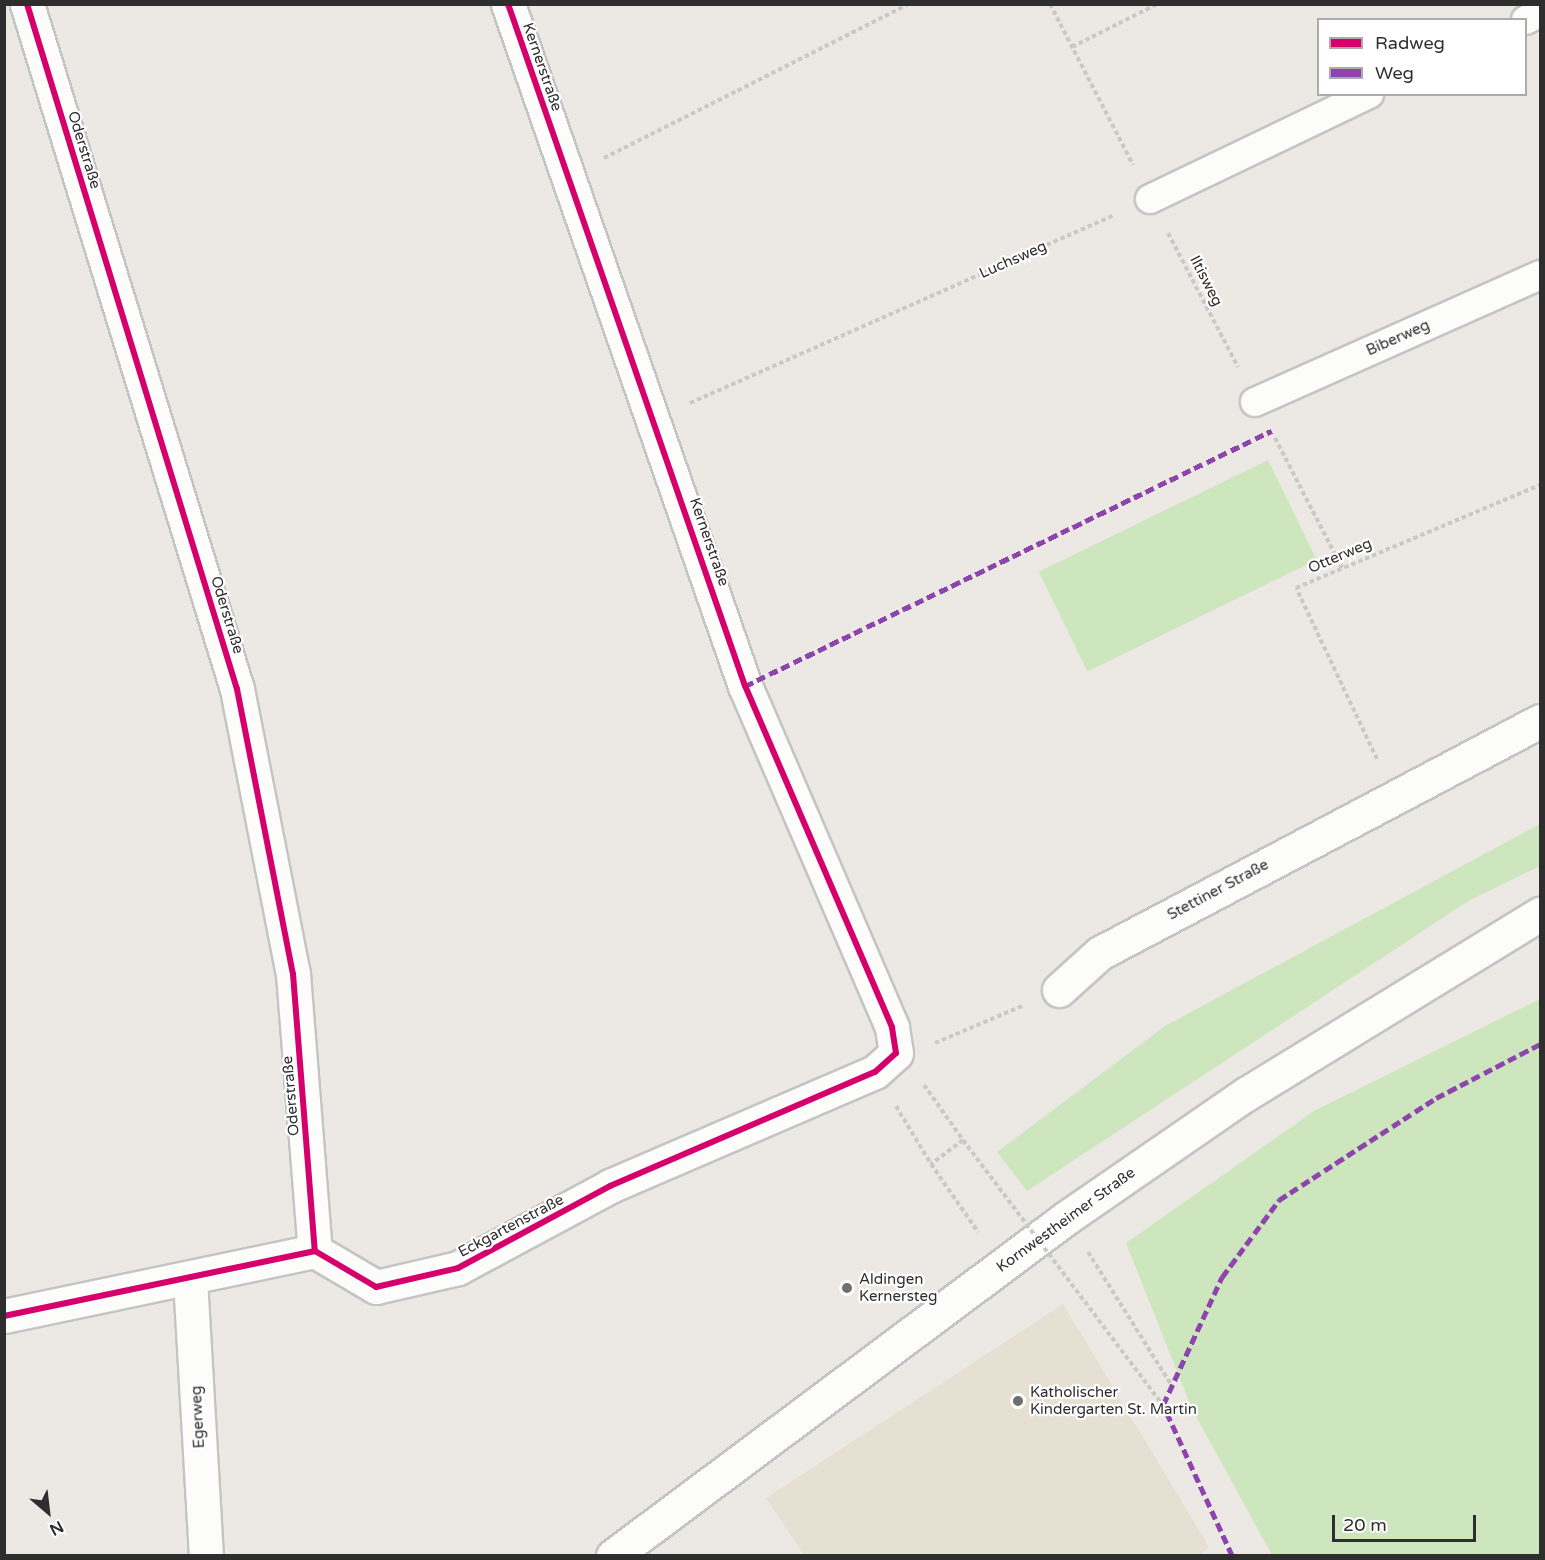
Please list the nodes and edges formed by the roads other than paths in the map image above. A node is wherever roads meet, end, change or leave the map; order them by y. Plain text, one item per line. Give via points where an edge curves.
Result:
1 (27, 4) edge
2 (508, 4) edge
3 (1365, 96) edge
4 (1150, 199) road end
5 (1540, 275) edge
6 (1256, 402) road end
7 (1540, 721) edge
8 (1540, 914) edge
9 (1059, 990) road end
10 (886, 1062) joint
11 (315, 1251) junction
12 (190, 1279) junction
13 (4, 1316) edge
14 (206, 1556) edge
15 (612, 1556) edge

1 - 11 street, Oderstraße via 237,689 293,974
2 - 10 street, Kernerstraße via 745,686 892,1027
3 - 4 lane
5 - 6 lane, Biberweg
7 - 9 street, Stettiner Straße via 1100,953
8 - 15 street, Kornwestheimer Straße via 1246,1094 1066,1218
10 - 11 street, Eckgartenstraße via 610,1186 458,1268 376,1287
11 - 12 street
12 - 13 street
12 - 14 street, Egerweg

